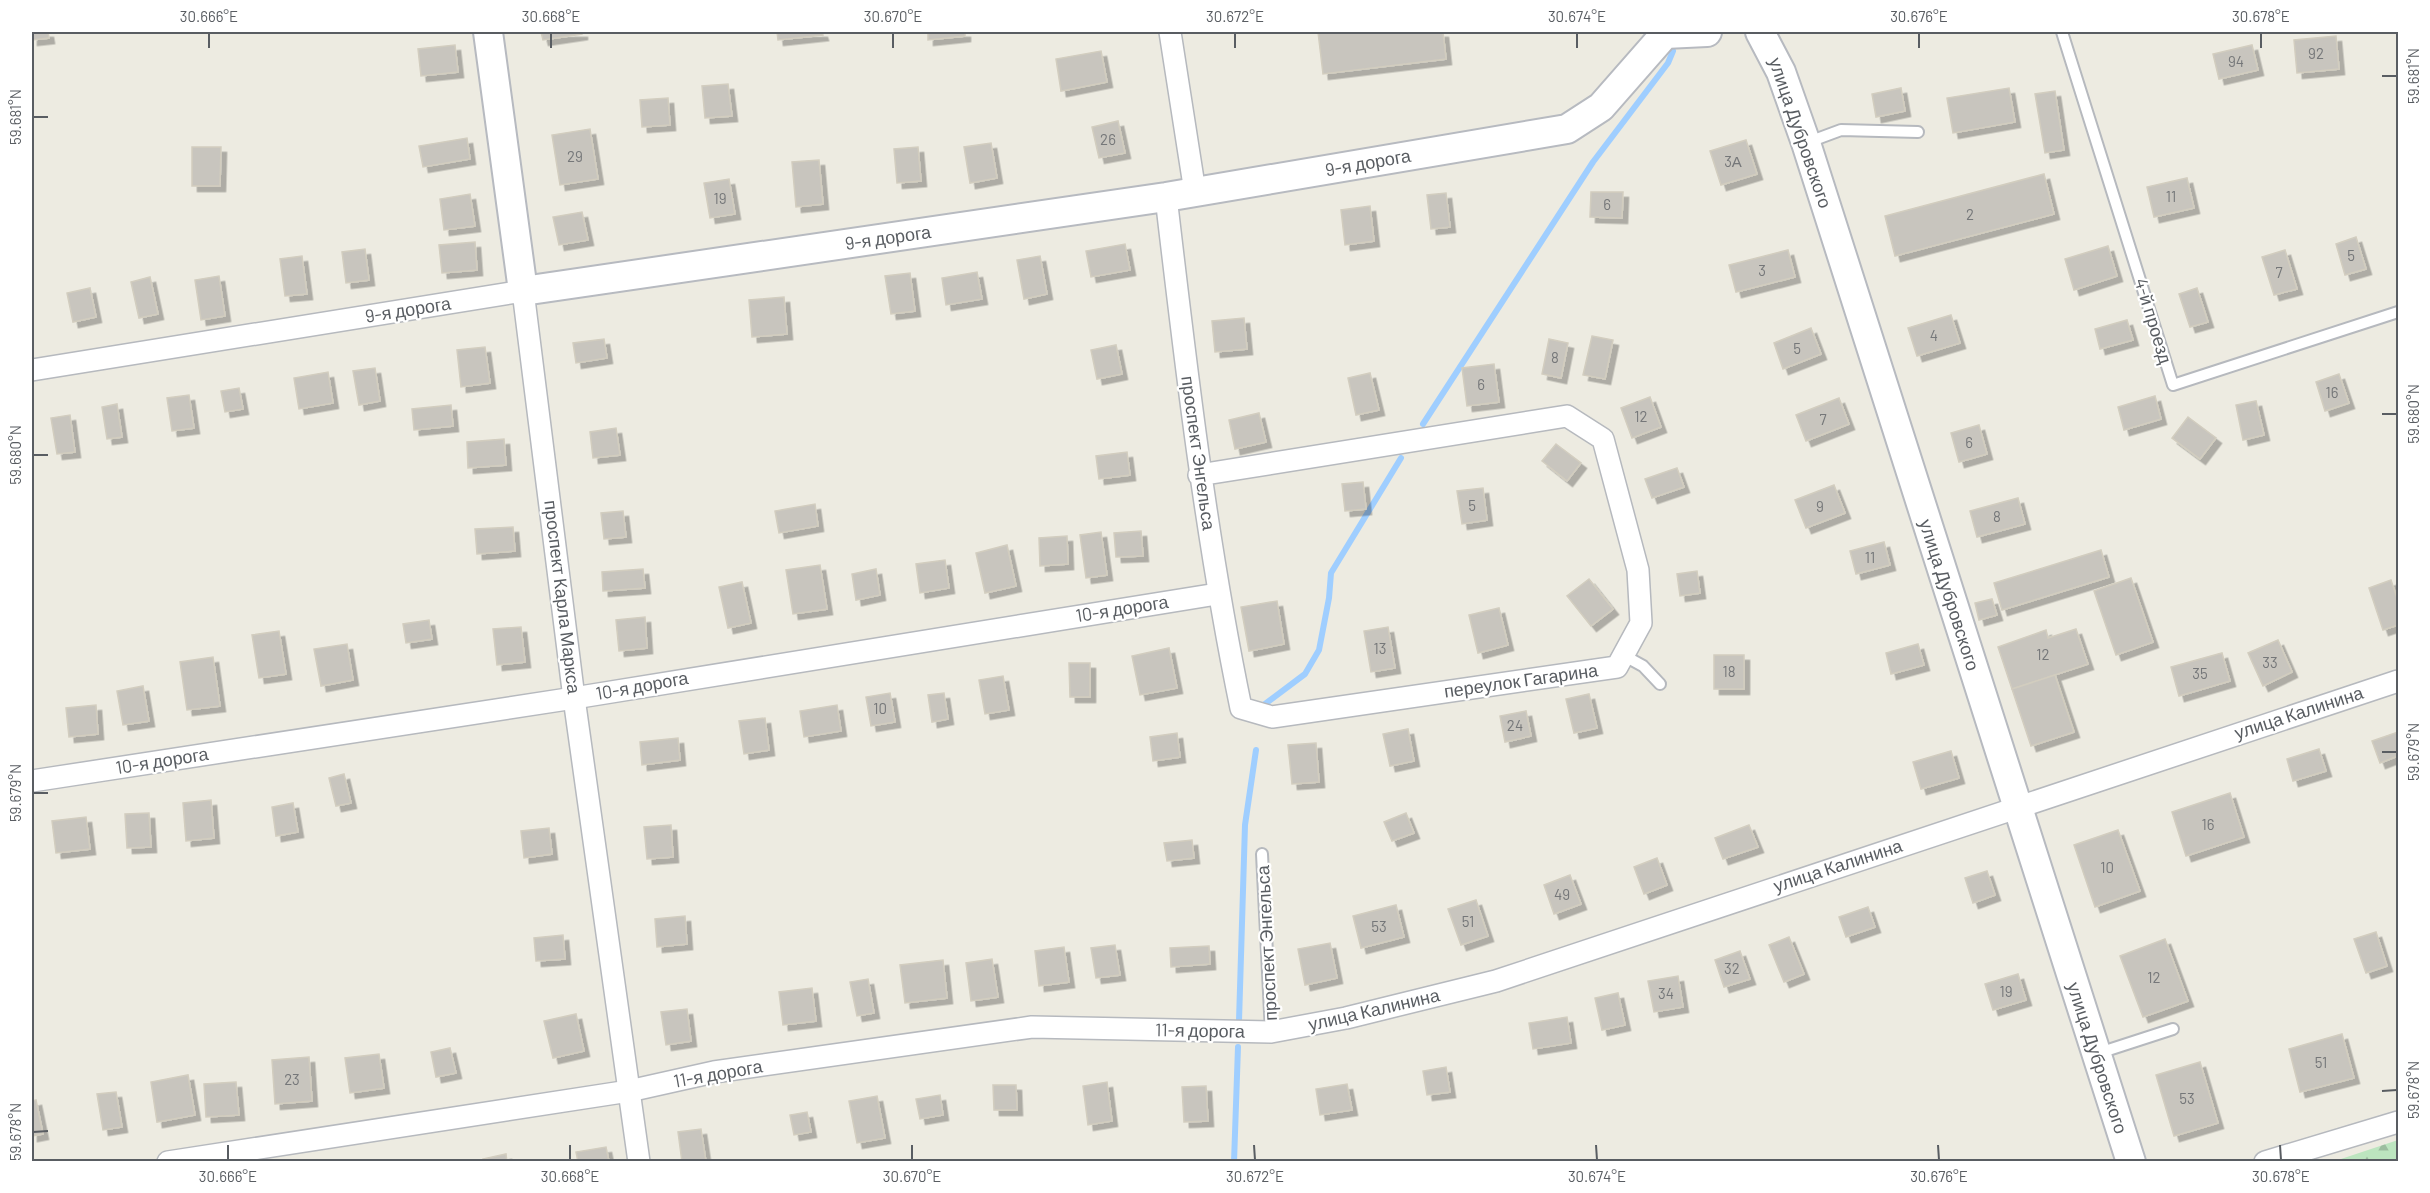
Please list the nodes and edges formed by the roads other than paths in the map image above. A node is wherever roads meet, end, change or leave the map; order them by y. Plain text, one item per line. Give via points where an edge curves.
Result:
1 (488, 32) edge
2 (1170, 32) edge
3 (1707, 32) edge
4 (1760, 32) edge
5 (2062, 32) edge
6 (1665, 33) edge
7 (1918, 132) dead end
8 (1806, 143) junction
9 (1195, 192) junction
10 (1166, 197) junction
11 (523, 291) junction
12 (2398, 312) edge
13 (32, 370) edge
14 (1199, 476) junction
15 (1217, 594) junction
16 (1623, 655) junction
17 (2398, 681) edge
18 (1660, 684) dead end
19 (574, 698) junction
20 (1241, 708) joint
21 (32, 781) edge
22 (2016, 807) junction
23 (1262, 854) dead end
24 (2173, 1029) dead end
25 (1271, 1032) junction
26 (2096, 1054) junction
27 (629, 1091) junction
28 (2398, 1122) edge
29 (168, 1161) edge
30 (639, 1161) edge
31 (2131, 1161) edge
32 (2265, 1161) edge

1 - 11 street, проспект Карла Маркса
2 - 9 street
3 - 6 street, 9-я дорога
4 - 8 street, улица Дубровского via 1781,72
5 - 12 lane, 4-й проезд via 2174,385
6 - 9 street, 9-я дорога via 1601,107 1567,129
7 - 8 lane via 1841,130
8 - 22 street, улица Дубровского
9 - 10 street, 9-я дорога
10 - 11 street, 9-я дорога
10 - 14 street, проспект Энгельса
11 - 13 street, 9-я дорога
11 - 19 street, проспект Карла Маркса
14 - 15 street, проспект Энгельса
14 - 16 street, переулок Гагарина via 1568,416 1604,439 1638,570 1641,623
15 - 19 street, 10-я дорога
15 - 20 street, проспект Энгельса
16 - 18 lane via 1643,666
16 - 20 street, переулок Гагарина via 1617,667 1272,717
17 - 22 street, улица Калинина
19 - 21 street, 10-я дорога
19 - 27 street, проспект Карла Маркса
22 - 25 street, улица Калинина via 1496,981
22 - 26 street, улица Дубровского
23 - 25 lane, проспект Энгельса
24 - 26 lane
25 - 27 street, 11-я дорога via 1032,1027 714,1072
26 - 31 street, улица Дубровского
27 - 29 street, 11-я дорога
27 - 30 street, проспект Карла Маркса
28 - 32 street

